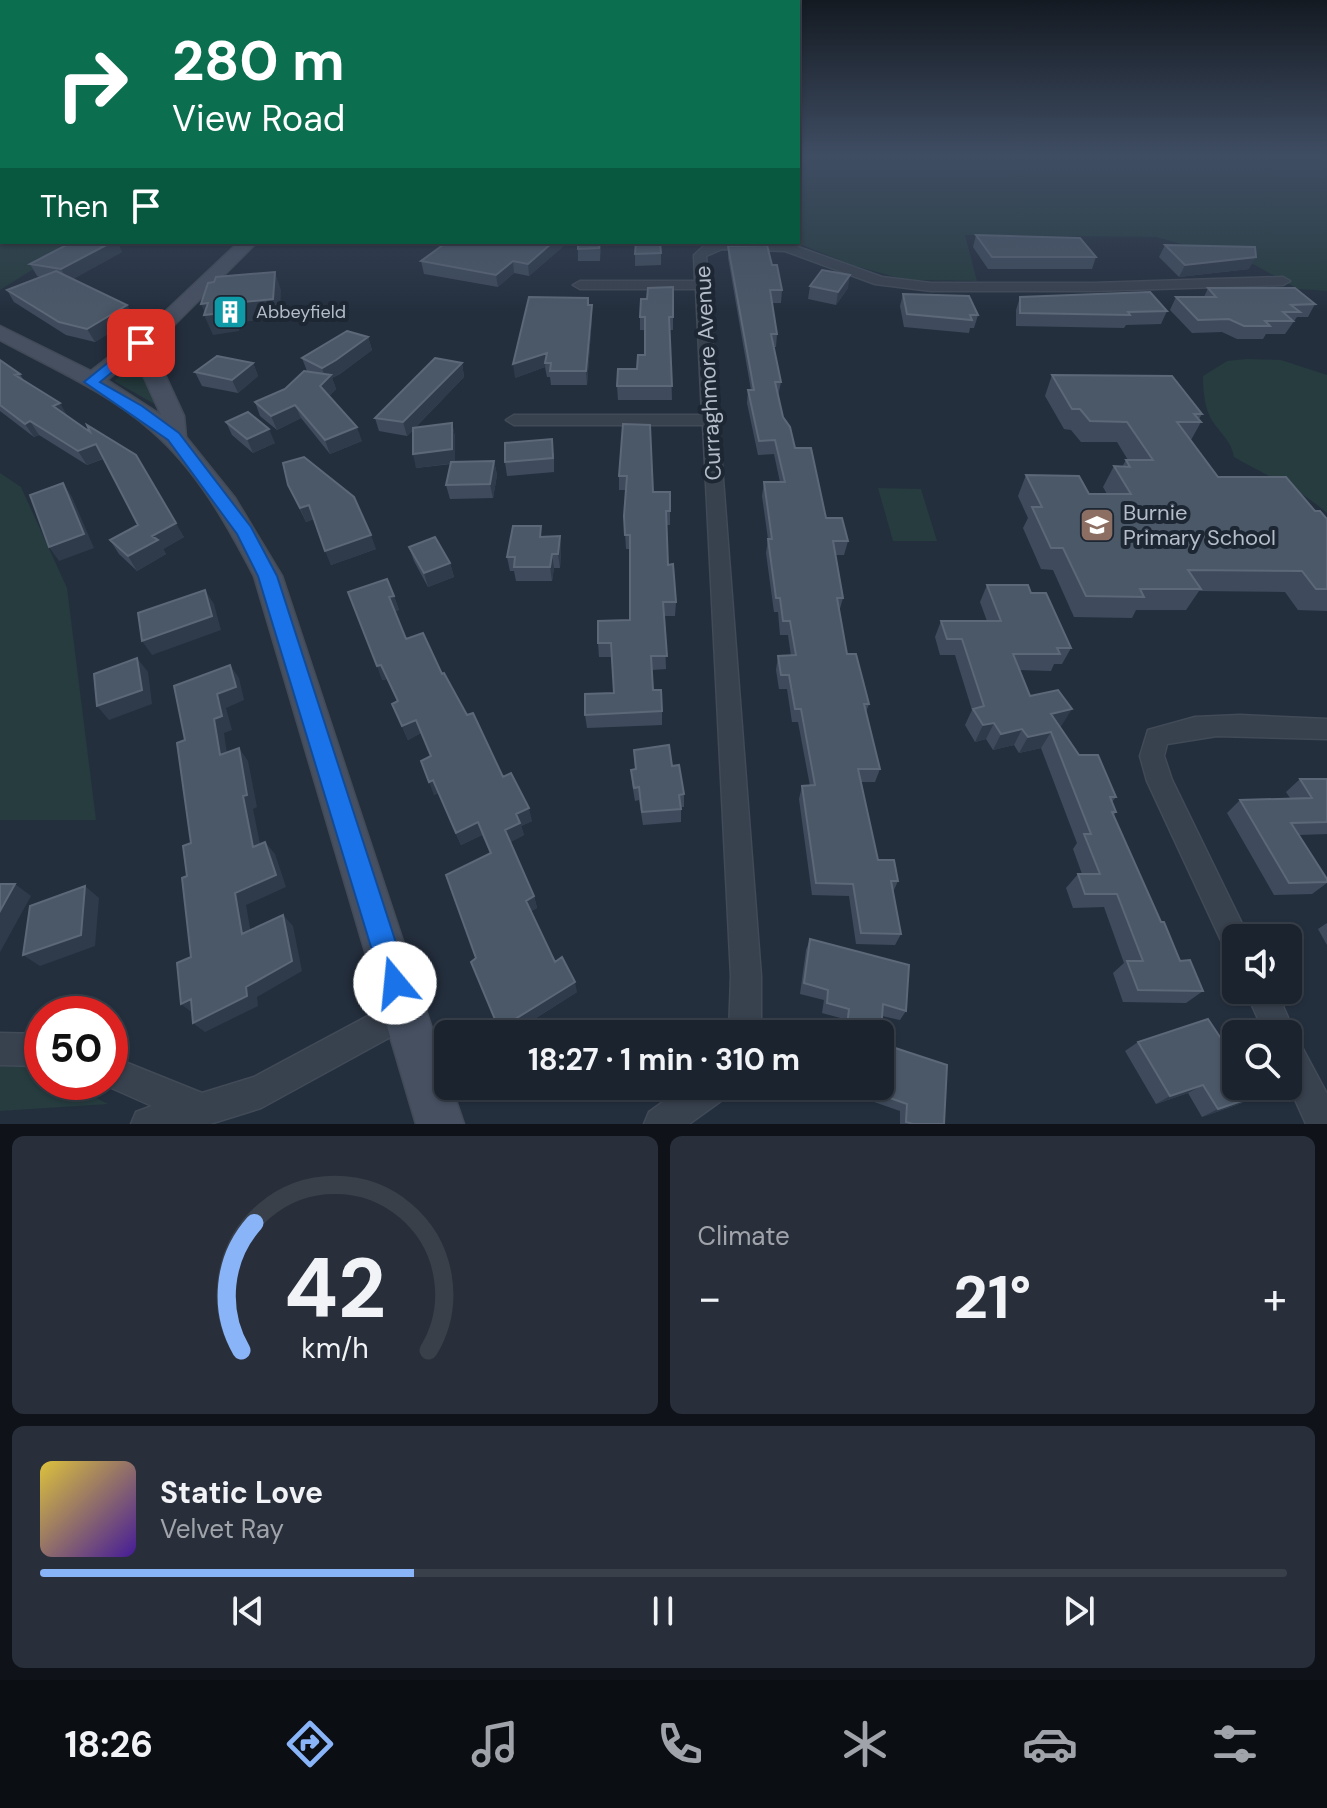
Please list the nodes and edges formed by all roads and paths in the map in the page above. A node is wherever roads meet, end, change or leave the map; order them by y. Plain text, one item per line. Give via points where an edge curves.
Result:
1 (247, 244) edge
2 (1283, 281) dead end
3 (580, 285) dead end
4 (702, 285) junction
5 (160, 327) junction
6 (0, 332) edge
7 (52, 361) junction
8 (91, 382) junction
9 (514, 420) dead end
10 (710, 420) junction
11 (174, 437) junction
12 (1327, 729) edge
13 (1228, 924) edge
14 (405, 1012) junction
15 (745, 1020) edge
16 (0, 1049) edge
17 (24, 1050) edge
18 (1302, 1078) edge
19 (128, 1079) edge
20 (694, 1100) edge
21 (202, 1110) junction
22 (148, 1124) edge
23 (440, 1124) edge
24 (661, 1124) edge
25 (1324, 1124) edge

1 - 5 main road
2 - 4 street, Curraghmore Avenue via 908,286 787,247 722,245 700,255
3 - 4 street
4 - 10 street, Curraghmore Avenue
5 - 7 main road via 100,356
5 - 8 main road
5 - 11 main road via 148,362 173,416
6 - 7 main road
7 - 8 main road
8 - 11 main road
9 - 10 street
10 - 15 street, Curraghmore Avenue
11 - 14 main road via 244,531 268,576
12 - 13 street via 1201,727 1157,737 1152,756 1160,781
14 - 21 street via 261,1091
14 - 23 main road
16 - 17 street
18 - 25 street
19 - 21 street
20 - 24 street
21 - 22 street

